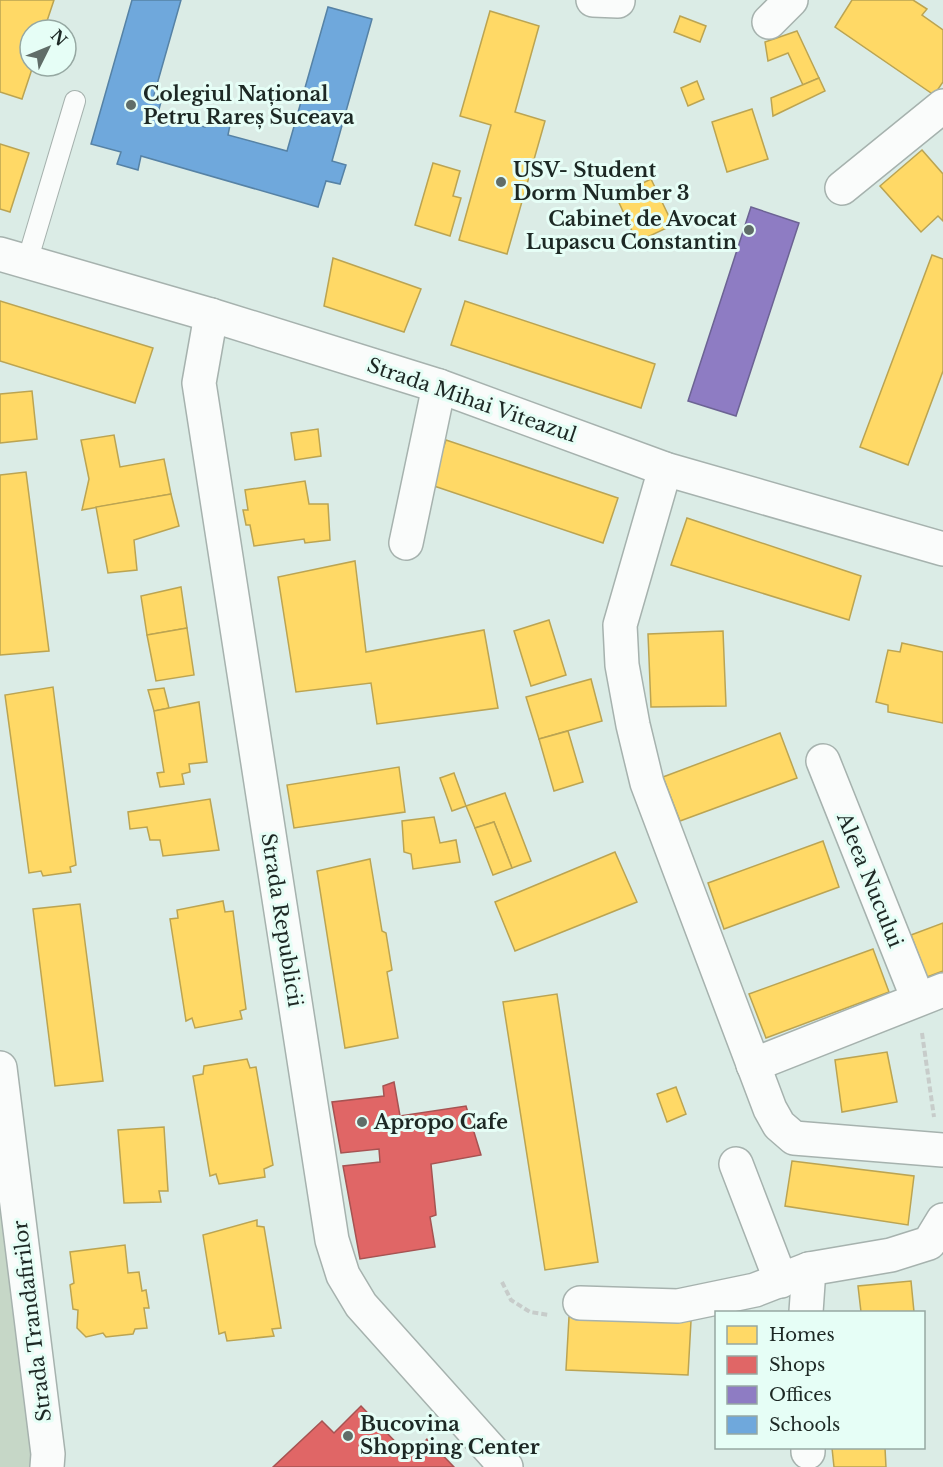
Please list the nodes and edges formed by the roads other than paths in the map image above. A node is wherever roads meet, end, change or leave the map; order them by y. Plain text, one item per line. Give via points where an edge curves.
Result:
1 (593, 0) edge
2 (618, 1) edge
3 (75, 101) dead end
4 (943, 106) edge
5 (842, 188) dead end
6 (13, 259) edge
7 (211, 315) junction
8 (439, 386) junction
9 (665, 469) junction
10 (406, 543) dead end
11 (943, 549) edge
12 (823, 761) dead end
13 (930, 994) edge
14 (753, 1065) junction
15 (0, 1068) edge
16 (940, 1149) edge
17 (736, 1164) dead end
18 (943, 1220) edge
19 (795, 1275) junction
20 (580, 1303) road end
21 (806, 1311) edge
22 (47, 1467) edge
23 (506, 1467) edge

1 - 2 street
3 - 6 lane
4 - 5 street
6 - 7 street, Strada Mihai Viteazul
7 - 8 street, Strada Mihai Viteazul
7 - 23 street, Strada Republicii via 199,382 332,1240 343,1275 361,1305
8 - 9 street, Strada Mihai Viteazul
8 - 10 street
9 - 11 street, Strada Mihai Viteazul
9 - 14 street via 620,625 622,665 647,783
12 - 13 street, Aleea Nucului
13 - 14 street
14 - 16 street via 779,1125 794,1138
15 - 22 street, Strada Trandafirilor
17 - 19 street
18 - 19 street via 929,1243
19 - 20 street via 755,1290 678,1306
19 - 21 street

